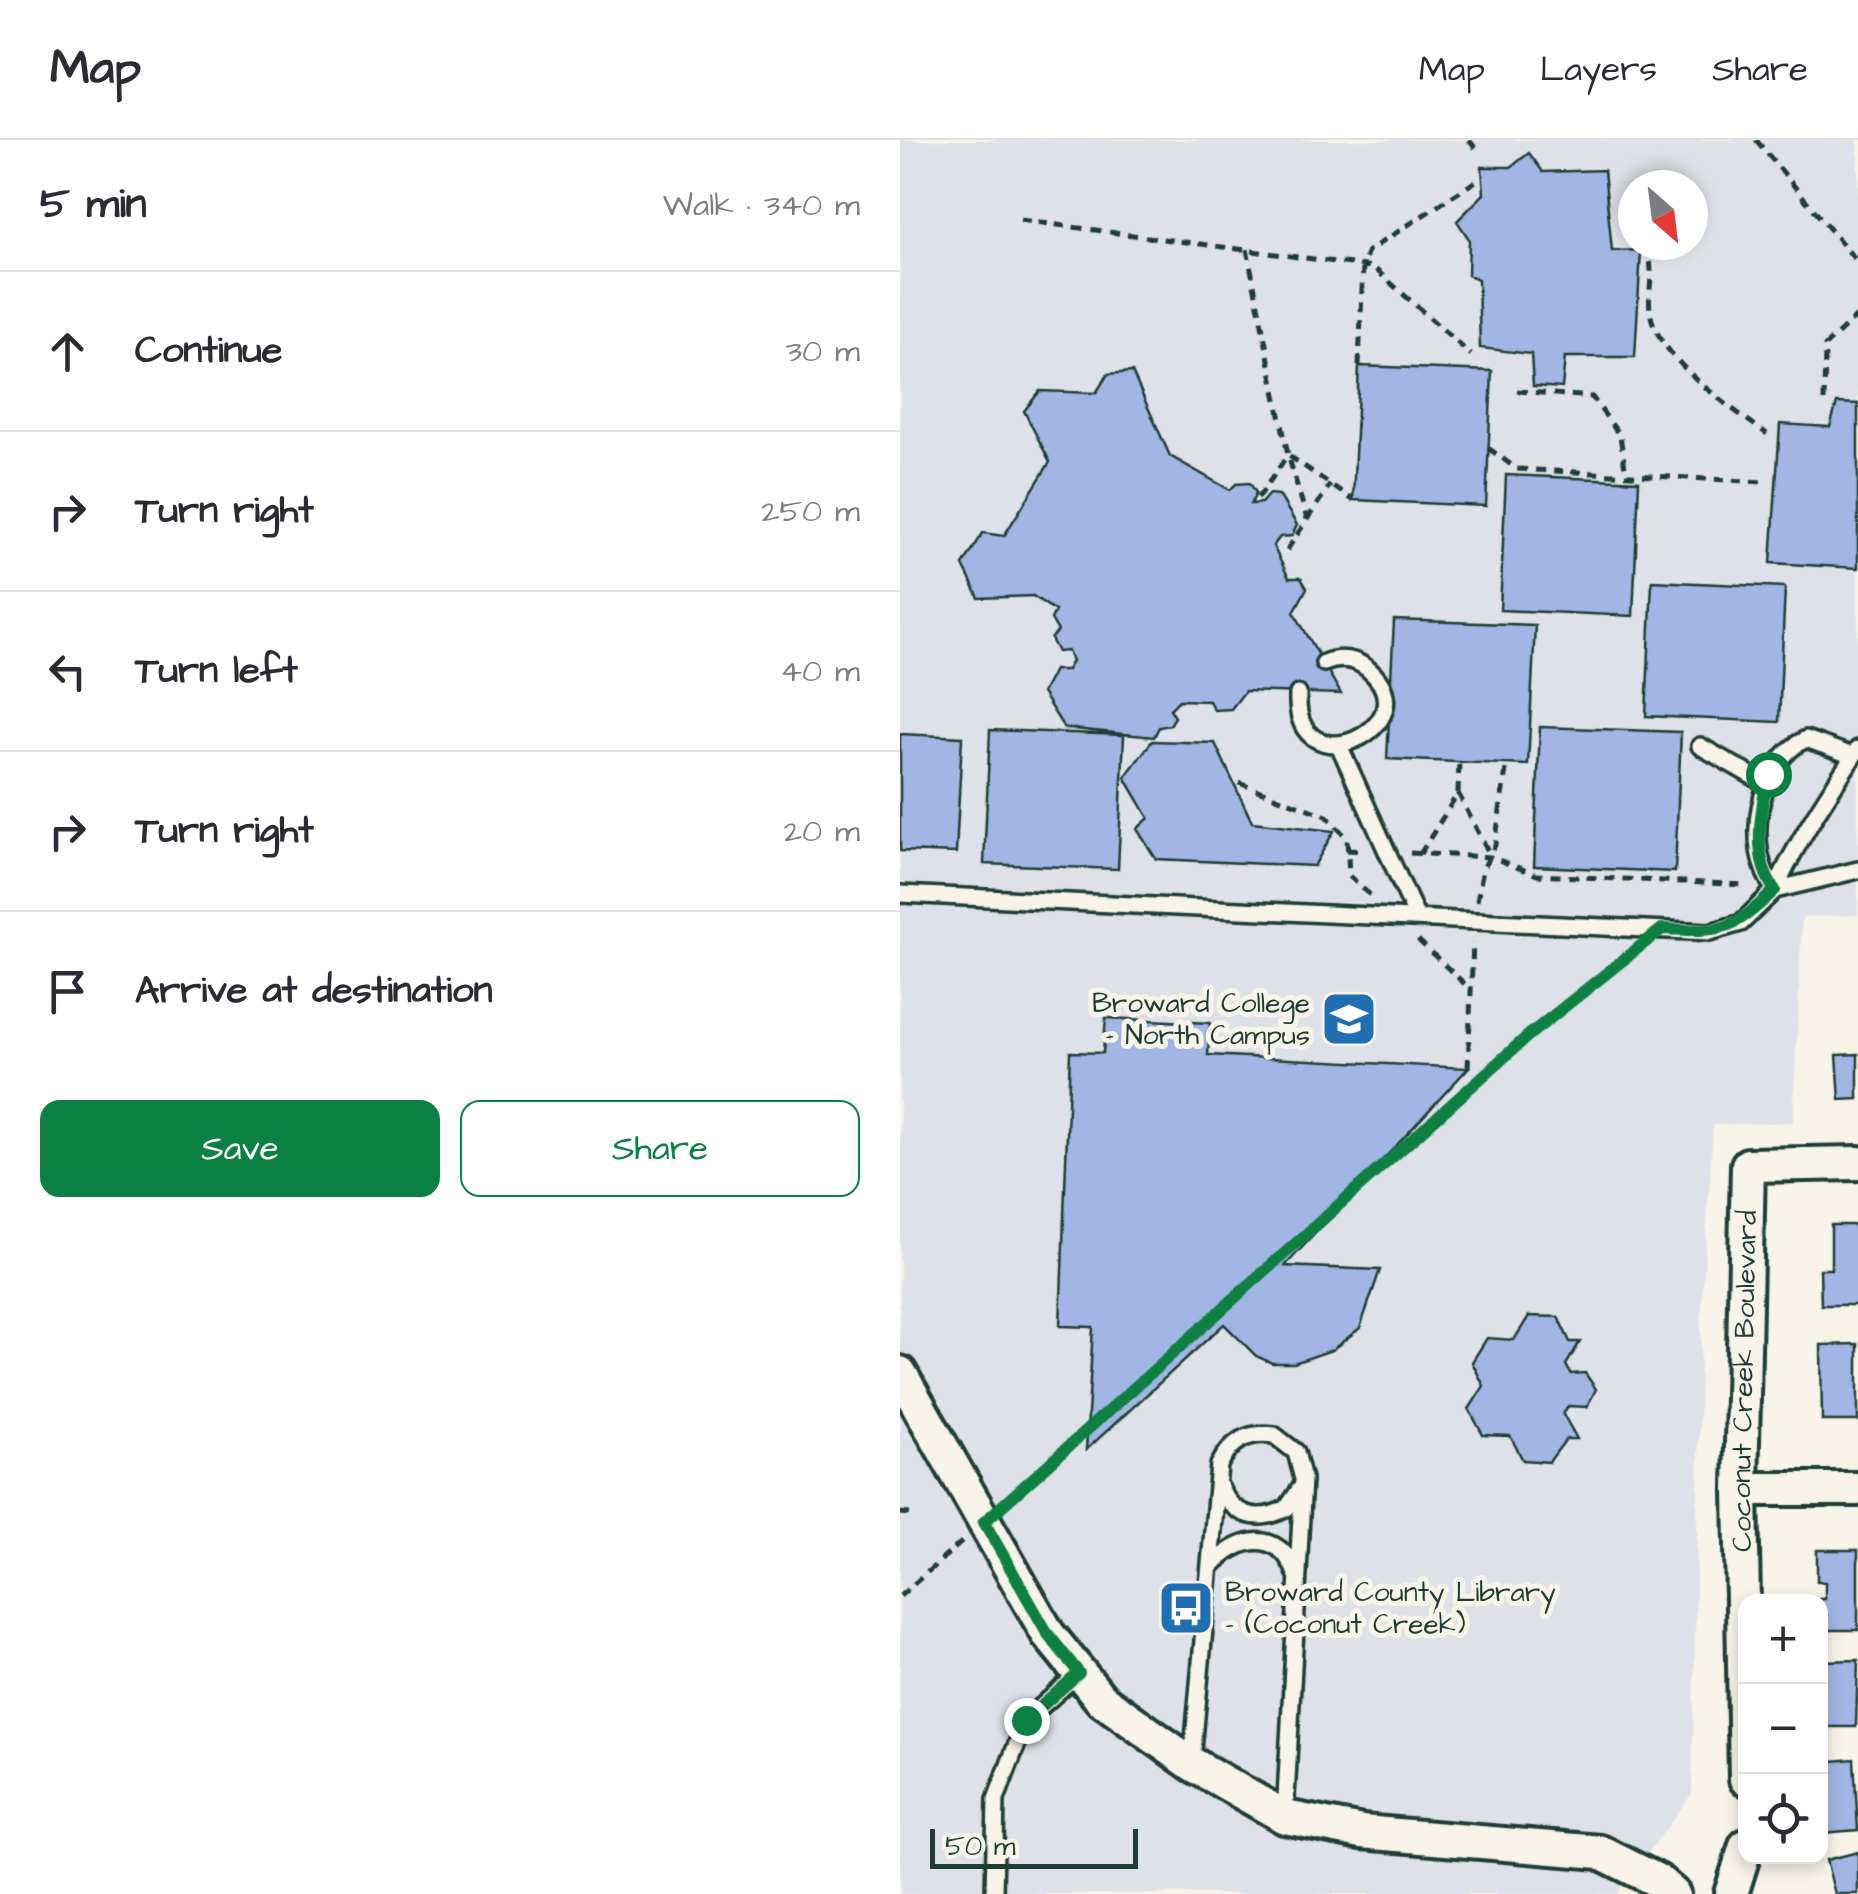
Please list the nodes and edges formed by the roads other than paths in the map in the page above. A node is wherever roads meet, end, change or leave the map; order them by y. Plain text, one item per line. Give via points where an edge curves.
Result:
1 (1324, 662) dead end
2 (1298, 694) dead end
3 (1338, 745) junction
4 (1700, 746) dead end
5 (1856, 752) edge
6 (1766, 784) junction
7 (1858, 870) edge
8 (1775, 890) junction
9 (900, 894) edge
10 (1418, 918) junction
11 (1858, 1164) edge
12 (900, 1373) edge
13 (1303, 1480) junction
14 (1219, 1483) junction
15 (1741, 1489) junction
16 (1858, 1489) edge
17 (1211, 1566) junction
18 (1298, 1578) junction
19 (1079, 1673) junction
20 (1192, 1764) junction
21 (1746, 1774) edge
22 (1285, 1817) junction
23 (1740, 1864) edge
24 (1752, 1864) edge
25 (994, 1894) edge
26 (1673, 1894) edge
27 (1731, 1894) edge
28 (1758, 1894) edge

1 - 3 lane via 1360,663 1384,698 1383,713 1366,736
2 - 3 lane via 1304,724
3 - 10 lane
4 - 6 lane
5 - 6 lane via 1806,739 1790,747
5 - 8 lane via 1792,851
6 - 8 lane via 1762,873
7 - 8 lane
8 - 10 lane via 1741,923 1710,932
9 - 10 lane
11 - 15 street, Coconut Creek Boulevard via 1748,1165
12 - 19 street via 1048,1634
13 - 14 lane via 1287,1508 1256,1518 1226,1500
13 - 14 lane via 1296,1452 1260,1433 1228,1449
13 - 18 lane
14 - 17 lane
15 - 16 street
15 - 21 street, Coconut Creek Boulevard
17 - 18 lane via 1242,1541 1260,1540 1278,1546
17 - 20 lane
18 - 22 lane
19 - 20 street via 1101,1699
19 - 25 lane via 1026,1720 996,1799
20 - 22 street
22 - 26 street via 1362,1832 1600,1852
23 - 27 street
24 - 28 street

